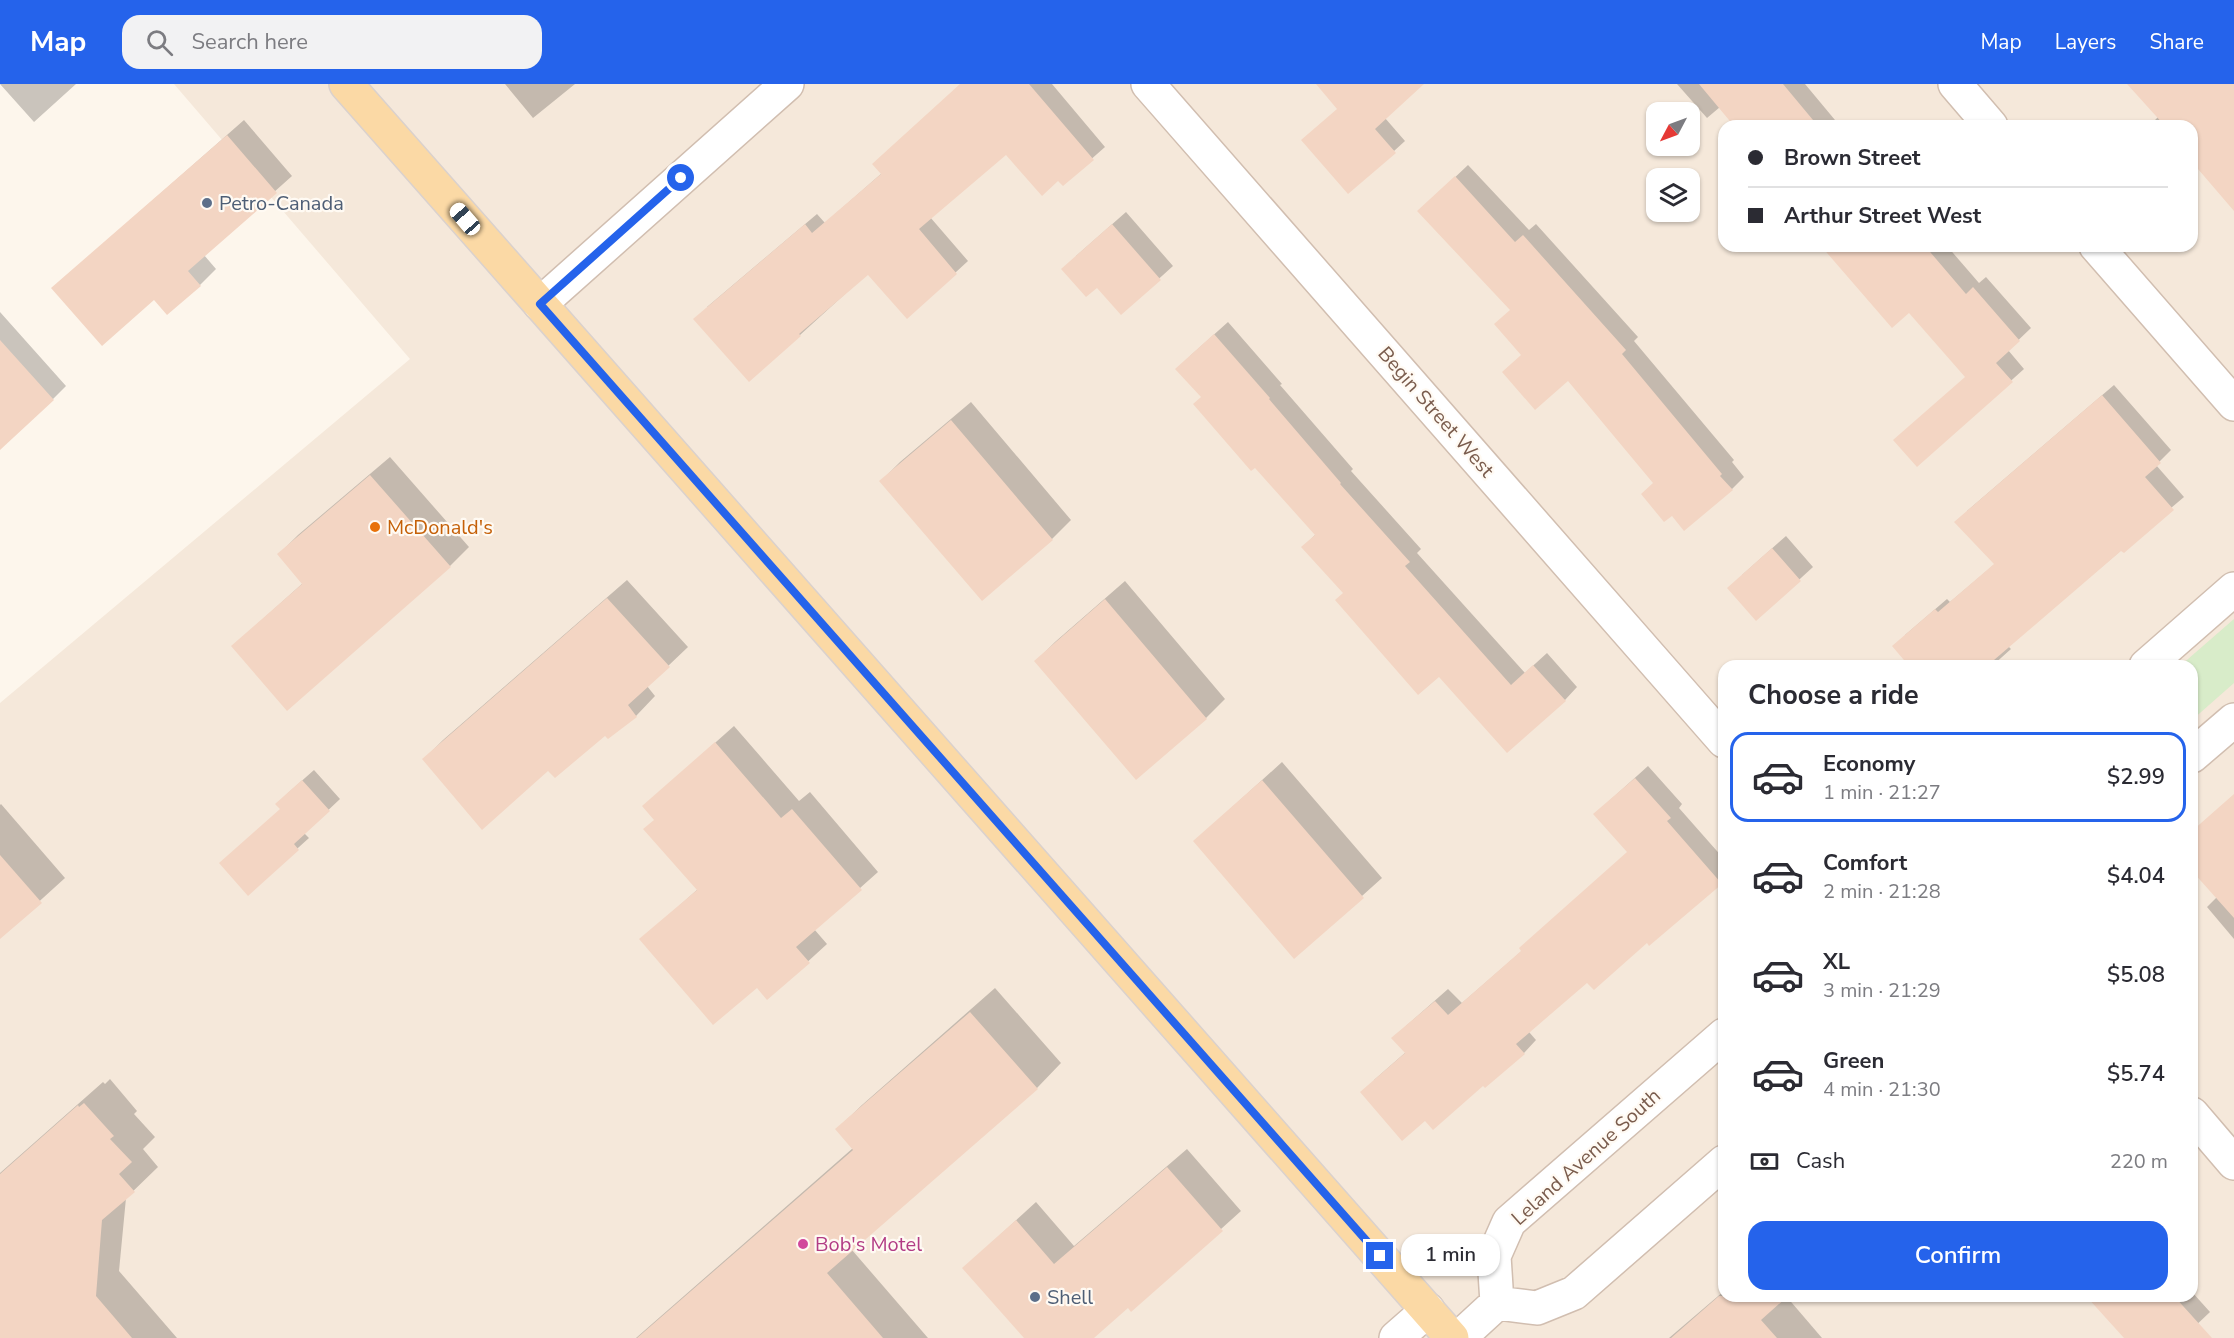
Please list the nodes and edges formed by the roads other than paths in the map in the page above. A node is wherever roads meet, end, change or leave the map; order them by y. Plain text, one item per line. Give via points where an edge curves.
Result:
1 (346, 84) edge
2 (787, 84) edge
3 (1148, 84) edge
4 (1955, 84) edge
5 (1986, 120) edge
6 (2101, 252) edge
7 (540, 304) junction
8 (2234, 404) edge
9 (2234, 589) edge
10 (2153, 660) edge
11 (2234, 720) edge
12 (1718, 734) edge
13 (2198, 751) edge
14 (1718, 1040) edge
15 (2198, 1121) edge
16 (2234, 1162) edge
17 (1718, 1167) edge
18 (1497, 1303) junction
19 (1428, 1310) junction
20 (1396, 1338) edge
21 (1452, 1338) edge
22 (1459, 1338) edge

1 - 7 main road
2 - 7 street
3 - 12 street, Begin Street West
4 - 5 street
6 - 8 street
7 - 19 main road
9 - 10 street
11 - 13 street
14 - 18 street, Leland Avenue South via 1509,1222 1494,1256
15 - 16 street
17 - 18 street via 1574,1293 1538,1308
18 - 22 street
19 - 20 street
19 - 21 main road

